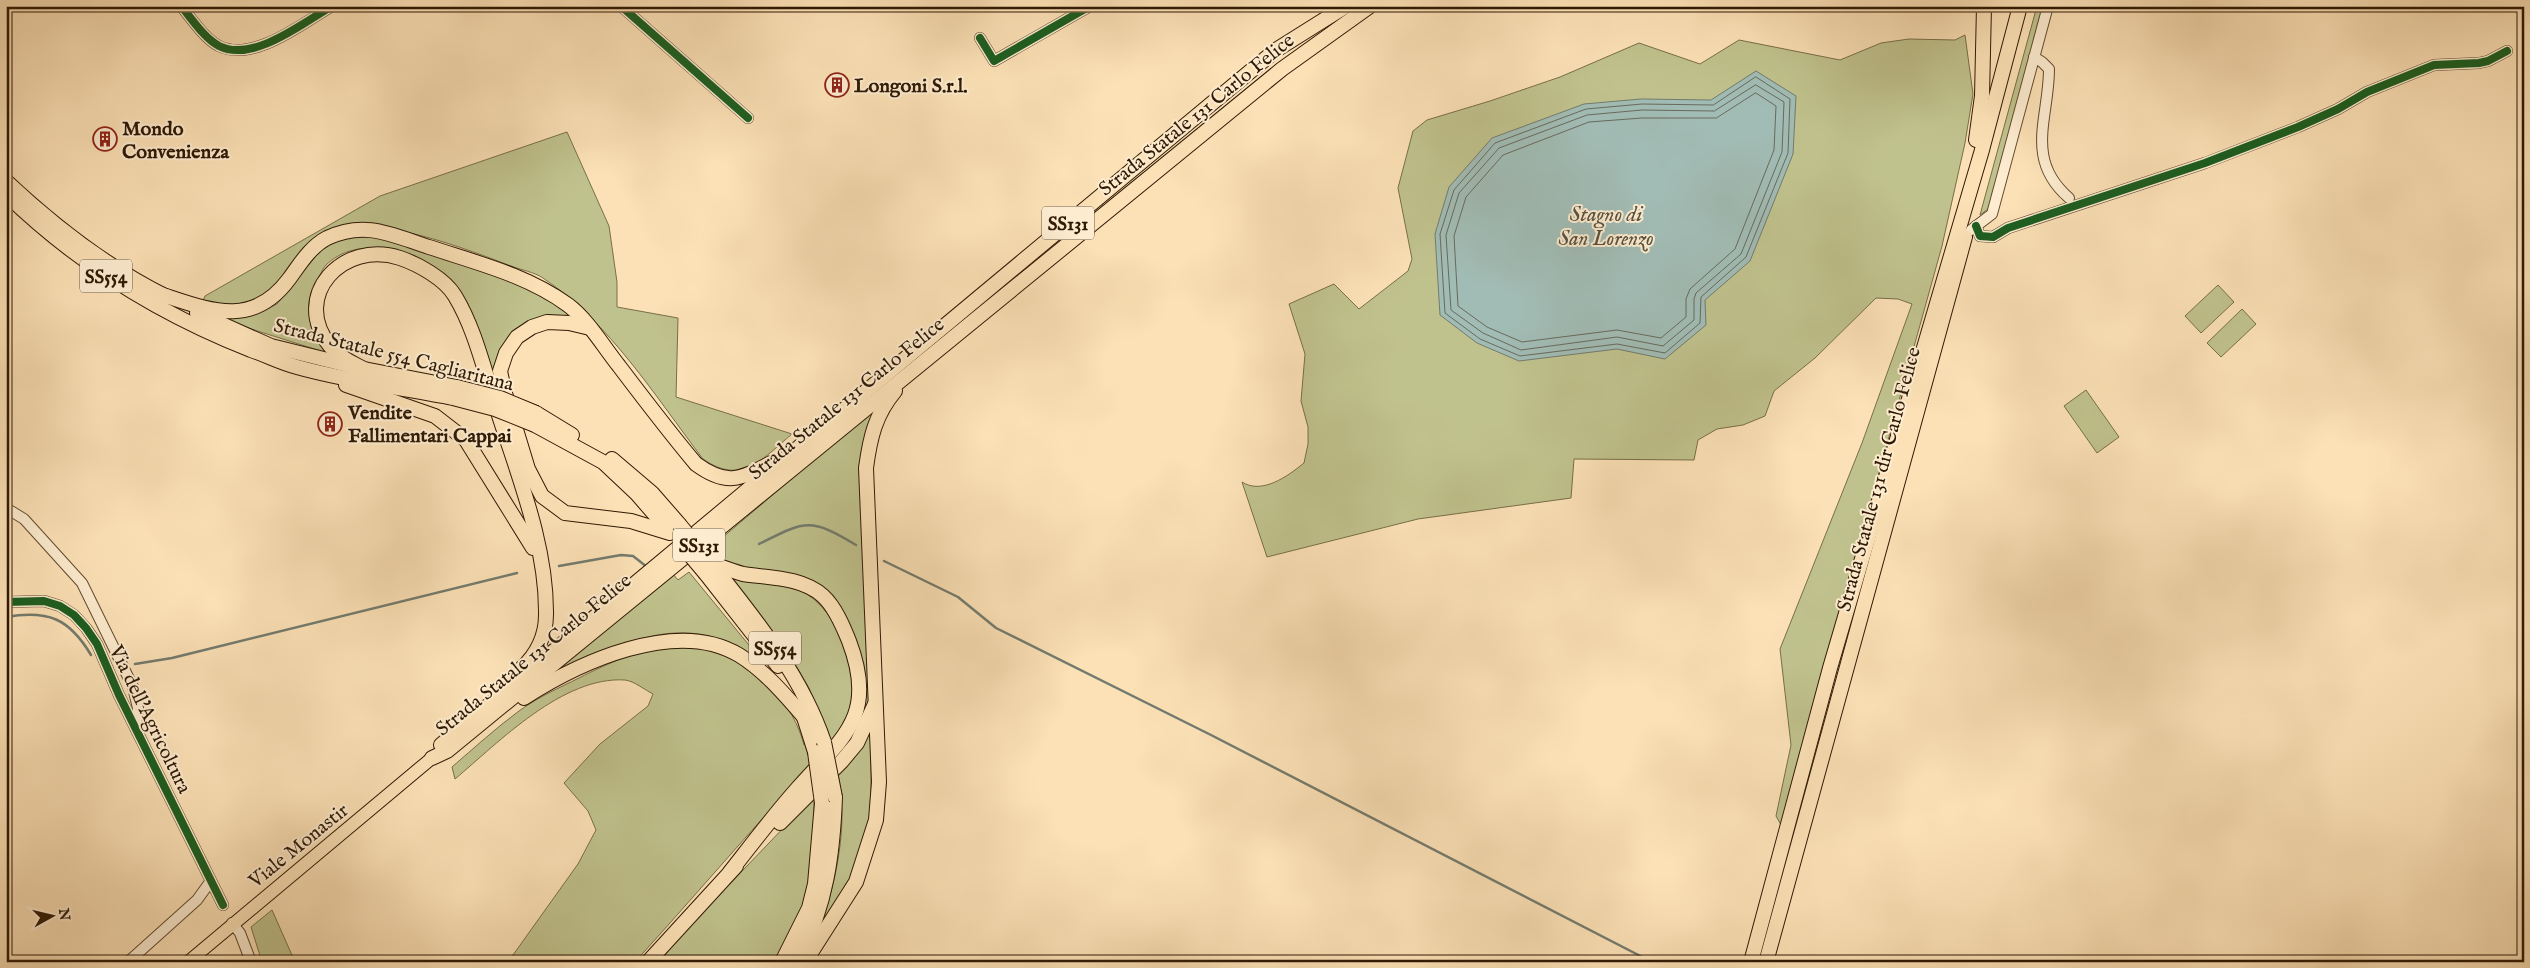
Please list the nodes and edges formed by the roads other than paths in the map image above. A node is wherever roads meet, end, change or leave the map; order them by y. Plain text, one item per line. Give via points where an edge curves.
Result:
1 (182, 6) edge
2 (332, 6) edge
3 (620, 6) edge
4 (1090, 6) edge
5 (1346, 6) edge
6 (1370, 6) edge
7 (1980, 6) edge
8 (1984, 6) edge
9 (2020, 6) edge
10 (2028, 6) edge
11 (2048, 6) edge
12 (1984, 22) junction
13 (980, 38) dead end
14 (2507, 51) dead end
15 (2034, 57) junction
16 (748, 118) dead end
17 (6, 181) edge
18 (6, 194) edge
19 (2070, 198) dead end
20 (1964, 208) junction
21 (1971, 230) junction
22 (160, 294) junction
23 (590, 329) junction
24 (929, 356) junction
25 (296, 367) junction
26 (364, 369) junction
27 (455, 393) junction
28 (797, 450) junction
29 (6, 508) edge
30 (675, 528) junction
31 (543, 566) junction
32 (708, 568) junction
33 (6, 602) edge
34 (876, 702) junction
35 (805, 718) junction
36 (136, 729) junction
37 (467, 729) junction
38 (820, 747) junction
39 (432, 758) joint
40 (730, 872) junction
41 (210, 882) junction
42 (223, 905) dead end
43 (232, 923) junction
44 (128, 962) edge
45 (188, 962) edge
46 (251, 962) edge
47 (648, 962) edge
48 (782, 962) edge
49 (797, 962) edge
50 (805, 962) edge
51 (1751, 962) edge
52 (1766, 962) edge

1 - 2 street via 218,45 232,50 252,50
3 - 16 street
4 - 13 street via 994,61
5 - 28 highway, Strada Statale 131 Carlo Felice / SS131 via 1276,50
6 - 24 highway, Strada Statale 131 Carlo Felice / SS131 via 1282,69
7 - 12 highway
8 - 12 highway
9 - 20 highway
10 - 21 highway, Strada Statale 131 dir Carlo Felice
11 - 15 street
12 - 20 highway via 1981,104
14 - 21 street via 2488,61 2434,65 2205,164 2008,228 1993,237 1980,236
15 - 19 street via 2049,69 2043,112 2045,166 2056,186
15 - 21 street via 1992,214
17 - 22 highway, Strada Statale 554 Cagliaritana / SS554 via 35,208 102,259
18 - 25 highway, Strada Statale 554 Cagliaritana / SS554 via 58,242 142,299 220,338
20 - 51 highway, Strada Statale 131 dir Carlo Felice via 1830,668
21 - 52 highway, Strada Statale 131 dir Carlo Felice
22 - 23 highway via 212,312 235,313 259,306 279,292 307,253 325,239 350,229 378,231 511,274 570,306
22 - 26 highway, Strada Statale 554 Cagliaritana / SS554 via 271,346
23 - 28 highway via 696,464 712,476 746,476
23 - 30 highway via 569,323 547,322 517,337 506,352 500,371 528,469 542,496 565,513
24 - 34 highway via 927,365 884,404 870,438 866,468
24 - 37 highway, Strada Statale 131 Carlo Felice / SS131
25 - 27 highway, Strada Statale 554 Cagliaritana / SS554
25 - 31 highway via 435,416 466,440
26 - 27 highway, Strada Statale 554 Cagliaritana / SS554
26 - 31 highway via 336,352 323,335 316,317 321,288 334,268 358,255 400,258 427,271 454,295 475,342
27 - 30 highway, Strada Statale 554 Cagliaritana / SS554, bridge via 495,409 536,419 603,462
28 - 37 highway, Strada Statale 131 Carlo Felice / SS131
29 - 36 street via 24,519 82,583 133,687 138,708
30 - 32 highway, Strada Statale 554 Cagliaritana / SS554, bridge
30 - 32 highway, Strada Statale 554 Cagliaritana / SS554, bridge via 680,543
31 - 37 highway via 546,617 543,636 524,667 470,712
32 - 35 highway, Strada Statale 554 Cagliaritana / SS554 via 787,678
32 - 38 highway, Strada Statale 554 Cagliaritana / SS554 via 768,637 797,679 817,722
32 - 40 highway via 801,583 823,596 841,622 859,679 860,699 849,731
33 - 36 street, Via dell'Agricoltura via 44,601 74,615 97,644
34 - 40 highway via 857,743 842,761
34 - 50 highway via 879,782 876,820 856,882
35 - 37 highway via 771,680 738,654 704,642 665,640 621,651 558,679 522,700 484,730
35 - 38 highway, Strada Statale 554 Cagliaritana / SS554
36 - 41 street, Via dell'Agricoltura
37 - 39 highway, Strada Statale 131 Carlo Felice / SS131 via 447,752
38 - 48 highway, Strada Statale 554 Cagliaritana / SS554, bridge via 822,803 815,884 809,908
38 - 49 highway, Strada Statale 554 Cagliaritana / SS554, bridge via 835,797 833,840 826,890 816,922
39 - 43 main road, Viale Monastir
40 - 47 highway
41 - 42 street, Via dell'Agricoltura
41 - 44 street via 198,900
43 - 45 main road, Viale Monastir
43 - 46 street

